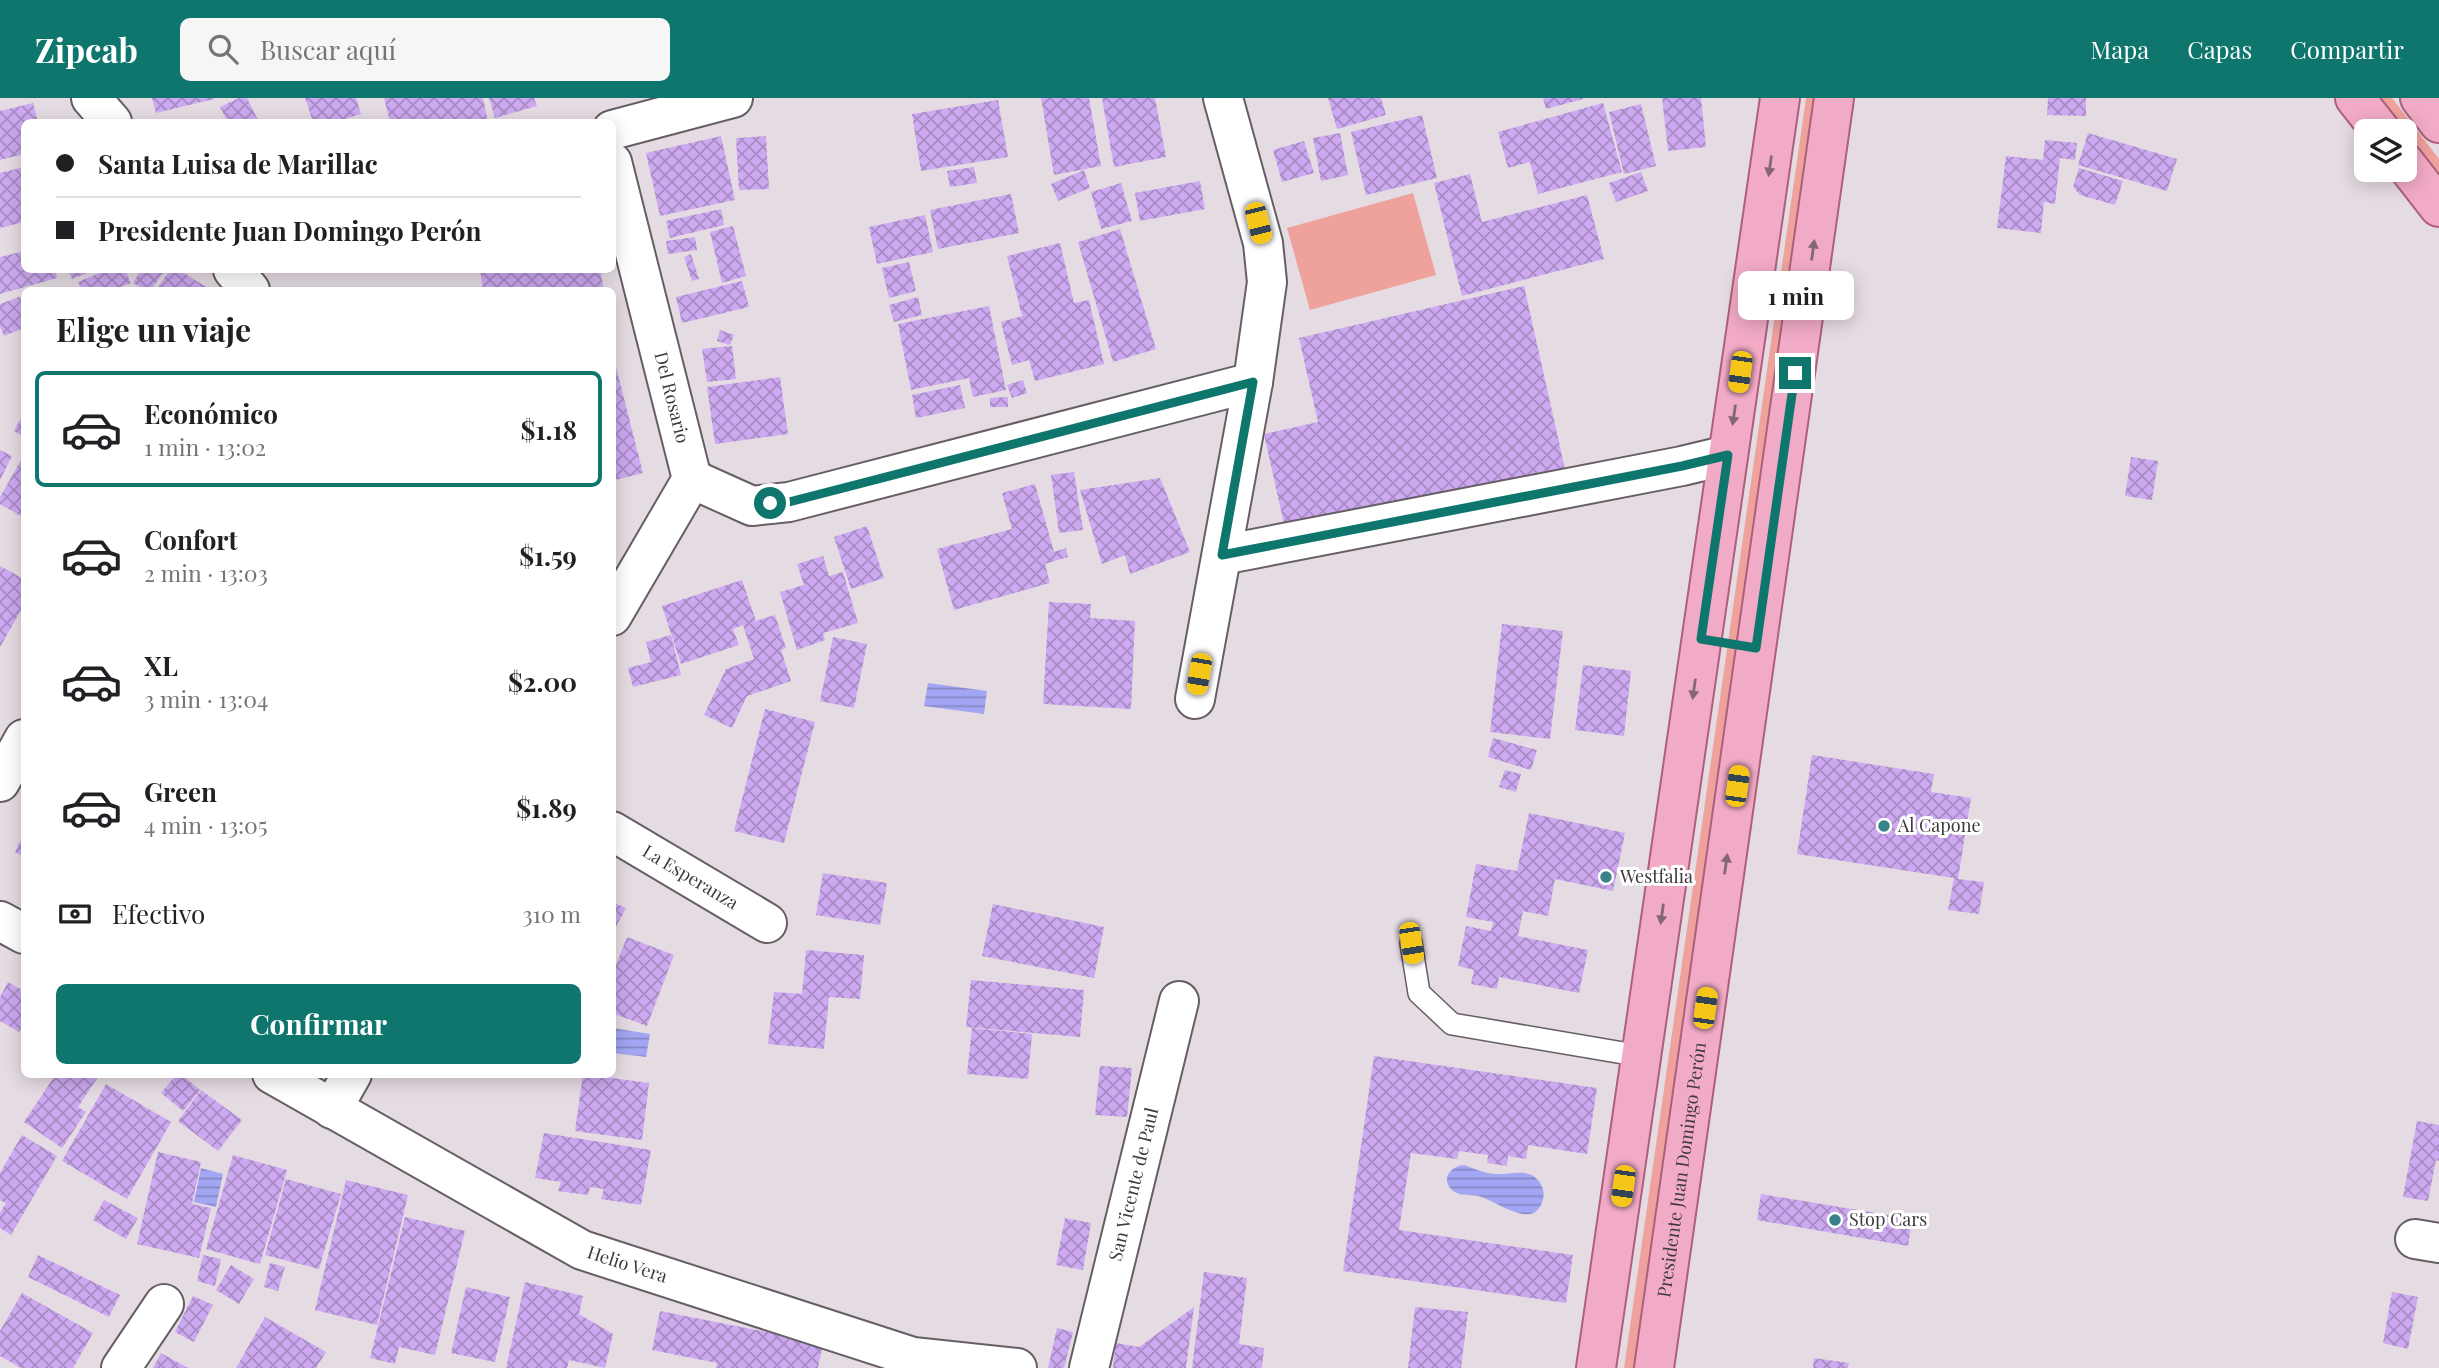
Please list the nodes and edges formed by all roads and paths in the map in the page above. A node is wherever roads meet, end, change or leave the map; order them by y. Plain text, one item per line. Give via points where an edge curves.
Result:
1 (91, 98) edge
2 (733, 98) edge
3 (1223, 98) edge
4 (1780, 98) edge
5 (1834, 98) edge
6 (2355, 98) edge
7 (2420, 98) edge
8 (623, 117) edge
9 (108, 119) edge
10 (2372, 119) edge
11 (2439, 123) edge
12 (616, 178) edge
13 (2417, 179) edge
14 (2439, 207) edge
15 (236, 273) edge
16 (247, 287) edge
17 (1253, 382) junction
18 (1728, 455) junction
19 (692, 480) junction
20 (1222, 555) junction
21 (616, 609) edge
22 (1701, 639) junction
23 (1756, 648) junction
24 (1195, 699) dead end
25 (21, 744) edge
26 (0, 782) edge
27 (616, 833) edge
28 (0, 920) edge
29 (767, 923) dead end
30 (21, 932) edge
31 (1411, 943) dead end
32 (1179, 1001) dead end
33 (1641, 1056) junction
34 (279, 1078) edge
35 (350, 1078) edge
36 (332, 1109) junction
37 (164, 1304) dead end
38 (121, 1368) edge
39 (1017, 1368) edge
40 (1089, 1368) edge
41 (1596, 1368) edge
42 (1654, 1368) edge

1 - 9 street
2 - 8 street
3 - 17 street via 1263,243 1268,282
4 -> 18 main road
23 -> 5 main road, Presidente Juan Domingo Perón
6 - 10 main road
7 - 11 main road
12 - 19 street, Del Rosario
13 - 14 main road
15 - 16 street
17 - 19 street via 789,502 752,506
17 - 20 street
18 - 20 street
18 - 22 main road
19 - 21 street
20 - 24 street
22 - 23 main road
22 -> 33 main road
42 -> 23 main road, Presidente Juan Domingo Perón
25 - 26 street
27 - 29 street, La Esperanza
28 - 30 street
31 - 33 lane via 1419,993 1452,1024
32 - 40 street, San Vicente de Paul
33 - 41 main road
34 - 36 street, Helio Vera
35 - 36 street
36 - 39 street, Helio Vera via 582,1250 912,1357
37 - 38 street

